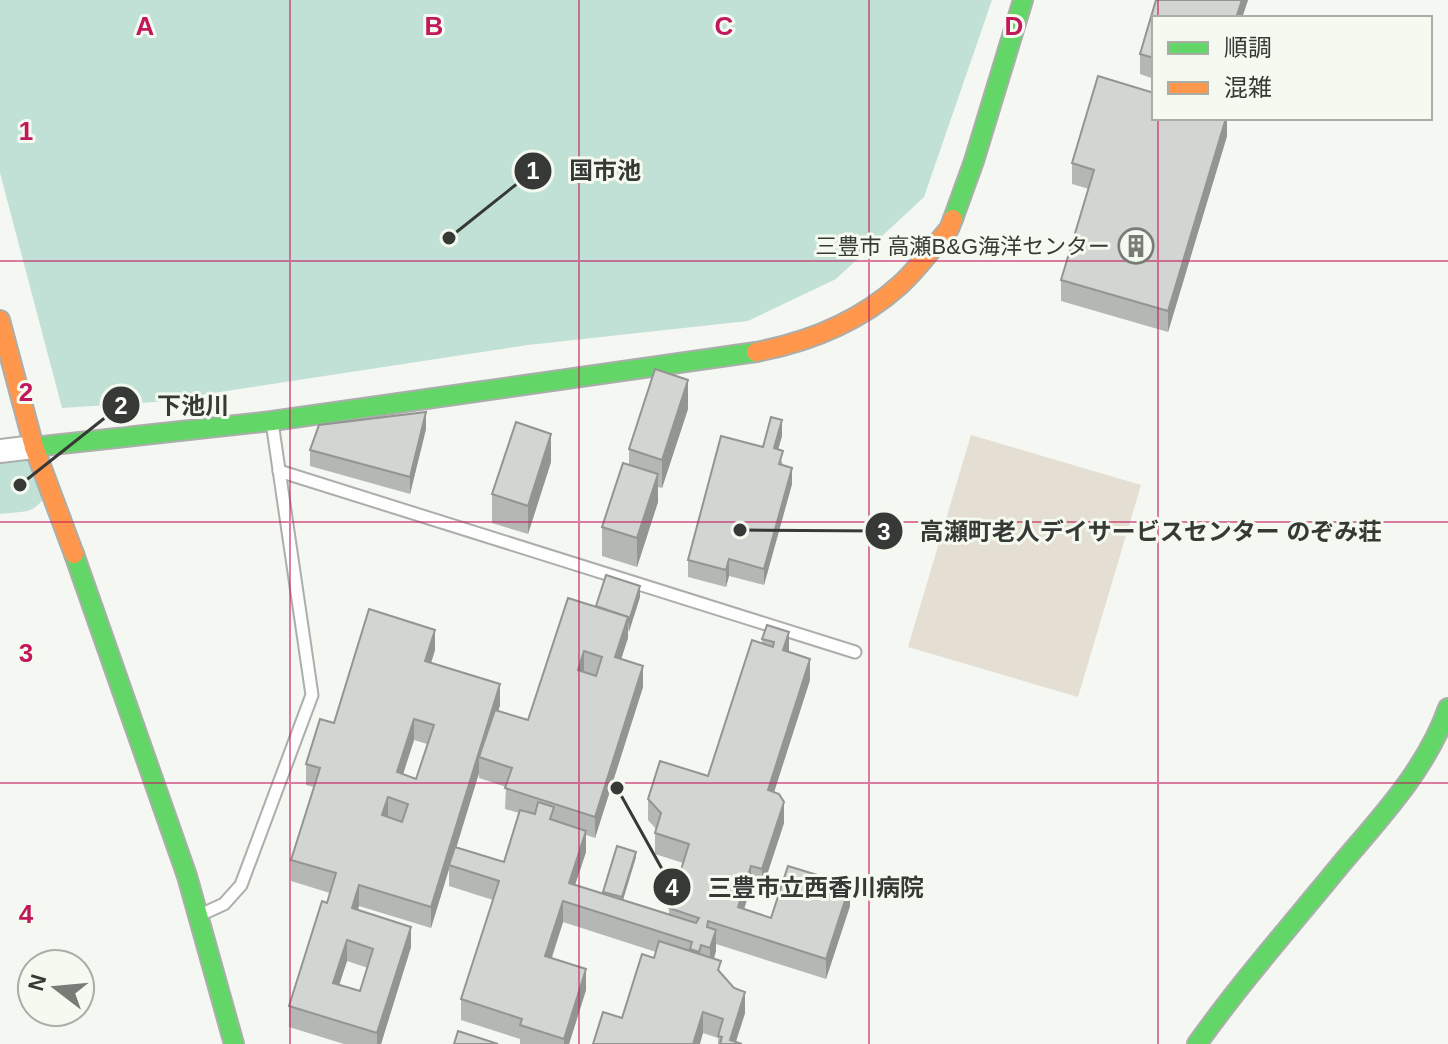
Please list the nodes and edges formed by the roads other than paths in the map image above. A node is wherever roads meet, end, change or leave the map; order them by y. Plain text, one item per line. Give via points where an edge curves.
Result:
1 (1023, 0) edge
2 (0, 320) edge
3 (272, 421) junction
4 (34, 447) junction
5 (0, 451) edge
6 (279, 471) junction
7 (855, 652) dead end
8 (1448, 708) edge
9 (198, 916) junction
10 (234, 1044) edge
11 (1197, 1044) edge

1 - 3 street via 949,229 901,285 850,322 793,345 735,356
2 - 4 street
3 - 4 street
3 - 6 lane
4 - 5 street
4 - 9 street
6 - 7 lane
6 - 9 lane via 312,695 241,885 224,904
8 - 11 street via 1424,762
9 - 10 street

